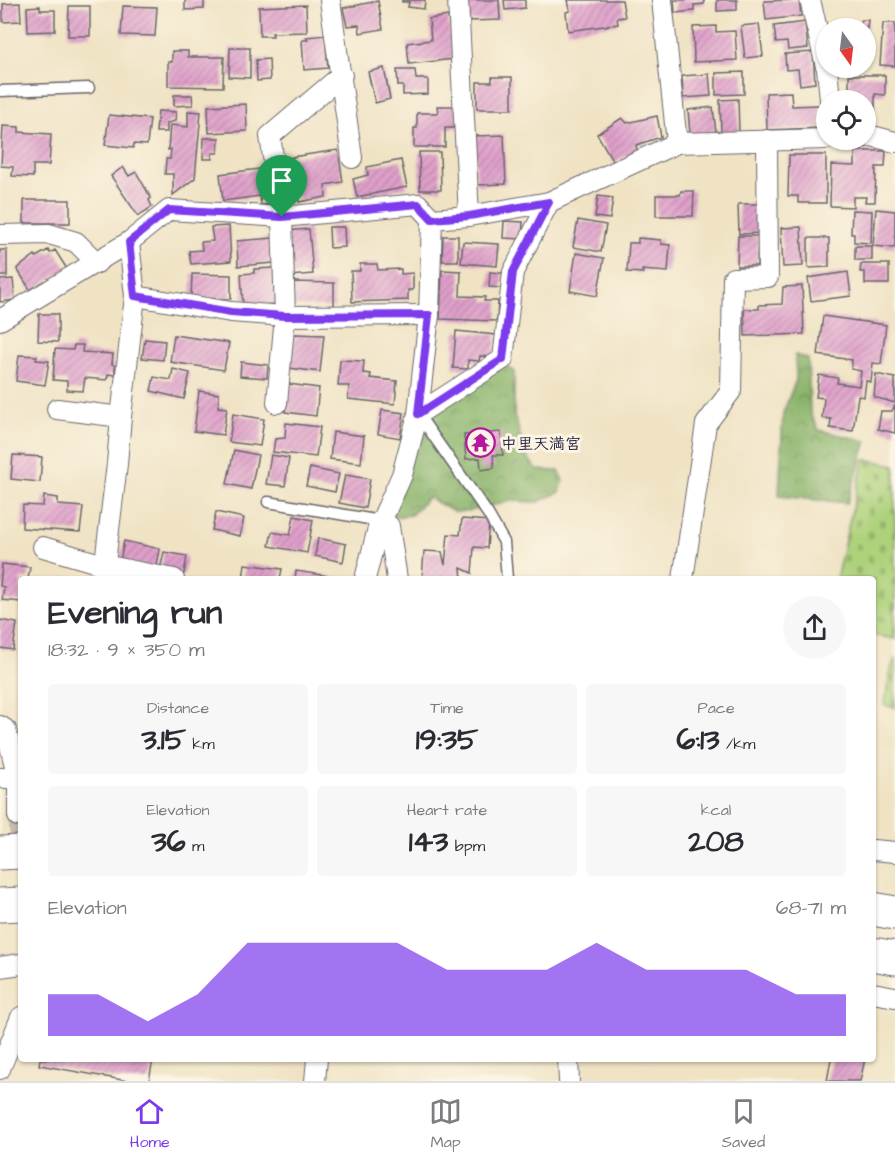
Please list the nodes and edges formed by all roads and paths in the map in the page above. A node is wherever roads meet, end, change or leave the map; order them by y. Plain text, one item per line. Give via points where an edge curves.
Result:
1 (330, 0) edge
2 (458, 0) edge
3 (662, 0) edge
4 (810, 0) edge
5 (816, 24) edge
6 (342, 75) junction
7 (89, 88) dead end
8 (0, 91) edge
9 (816, 139) edge
10 (876, 139) edge
11 (766, 140) junction
12 (895, 142) edge
13 (677, 143) junction
14 (352, 158) dead end
15 (549, 202) junction
16 (469, 216) junction
17 (282, 217) junction
18 (432, 219) junction
19 (0, 235) edge
20 (129, 242) junction
21 (97, 263) junction
22 (135, 296) junction
23 (429, 315) junction
24 (285, 316) junction
25 (0, 320) edge
26 (277, 403) dead end
27 (57, 409) dead end
28 (418, 414) junction
29 (121, 417) junction
30 (268, 502) dead end
31 (381, 521) junction
32 (44, 547) dead end
33 (103, 572) edge
34 (144, 576) edge
35 (366, 576) edge
36 (397, 576) edge
37 (507, 576) edge
38 (683, 576) edge
39 (0, 726) edge
40 (13, 778) edge
41 (18, 816) dead end
42 (876, 850) edge
43 (18, 852) edge
44 (895, 852) edge
45 (0, 853) edge
46 (18, 904) edge
47 (0, 905) edge
48 (876, 910) edge
49 (895, 913) edge
50 (18, 914) edge
51 (0, 917) edge
52 (876, 955) edge
53 (895, 958) edge
54 (18, 964) edge
55 (0, 967) edge
56 (876, 994) edge
57 (895, 997) edge
58 (18, 1024) edge
59 (317, 1062) edge
60 (567, 1062) edge
61 (0, 1069) edge
62 (315, 1081) edge
63 (569, 1081) edge

1 - 6 street
2 - 16 street
3 - 13 street
4 - 5 street
6 - 14 street
6 - 17 street via 270,136
7 - 8 lane
9 - 11 street
10 - 12 street
11 - 13 street
11 - 38 street via 768,277 734,278 731,391 706,424
13 - 15 street
15 - 16 street
15 - 28 street via 513,272 503,359
16 - 18 street
17 - 18 street via 418,204
17 - 20 street via 169,210
17 - 24 street
18 - 23 street
19 - 21 street via 49,234 76,242
20 - 21 street
20 - 22 street
21 - 25 street
22 - 24 street via 231,312
22 - 29 street
23 - 24 street
23 - 28 street
24 - 26 street
27 - 29 street
28 - 31 street via 402,475
28 - 37 lane via 504,542
29 - 33 street
30 - 31 lane
31 - 35 street
31 - 36 street via 389,525
32 - 33 street
33 - 34 street
39 - 40 street via 6,729
40 - 41 street
42 - 44 street
43 - 45 highway
46 - 47 highway
48 - 49 highway
50 - 51 lane
52 - 53 highway
54 - 55 street
56 - 57 street
58 - 61 street
59 - 62 street
60 - 63 street

